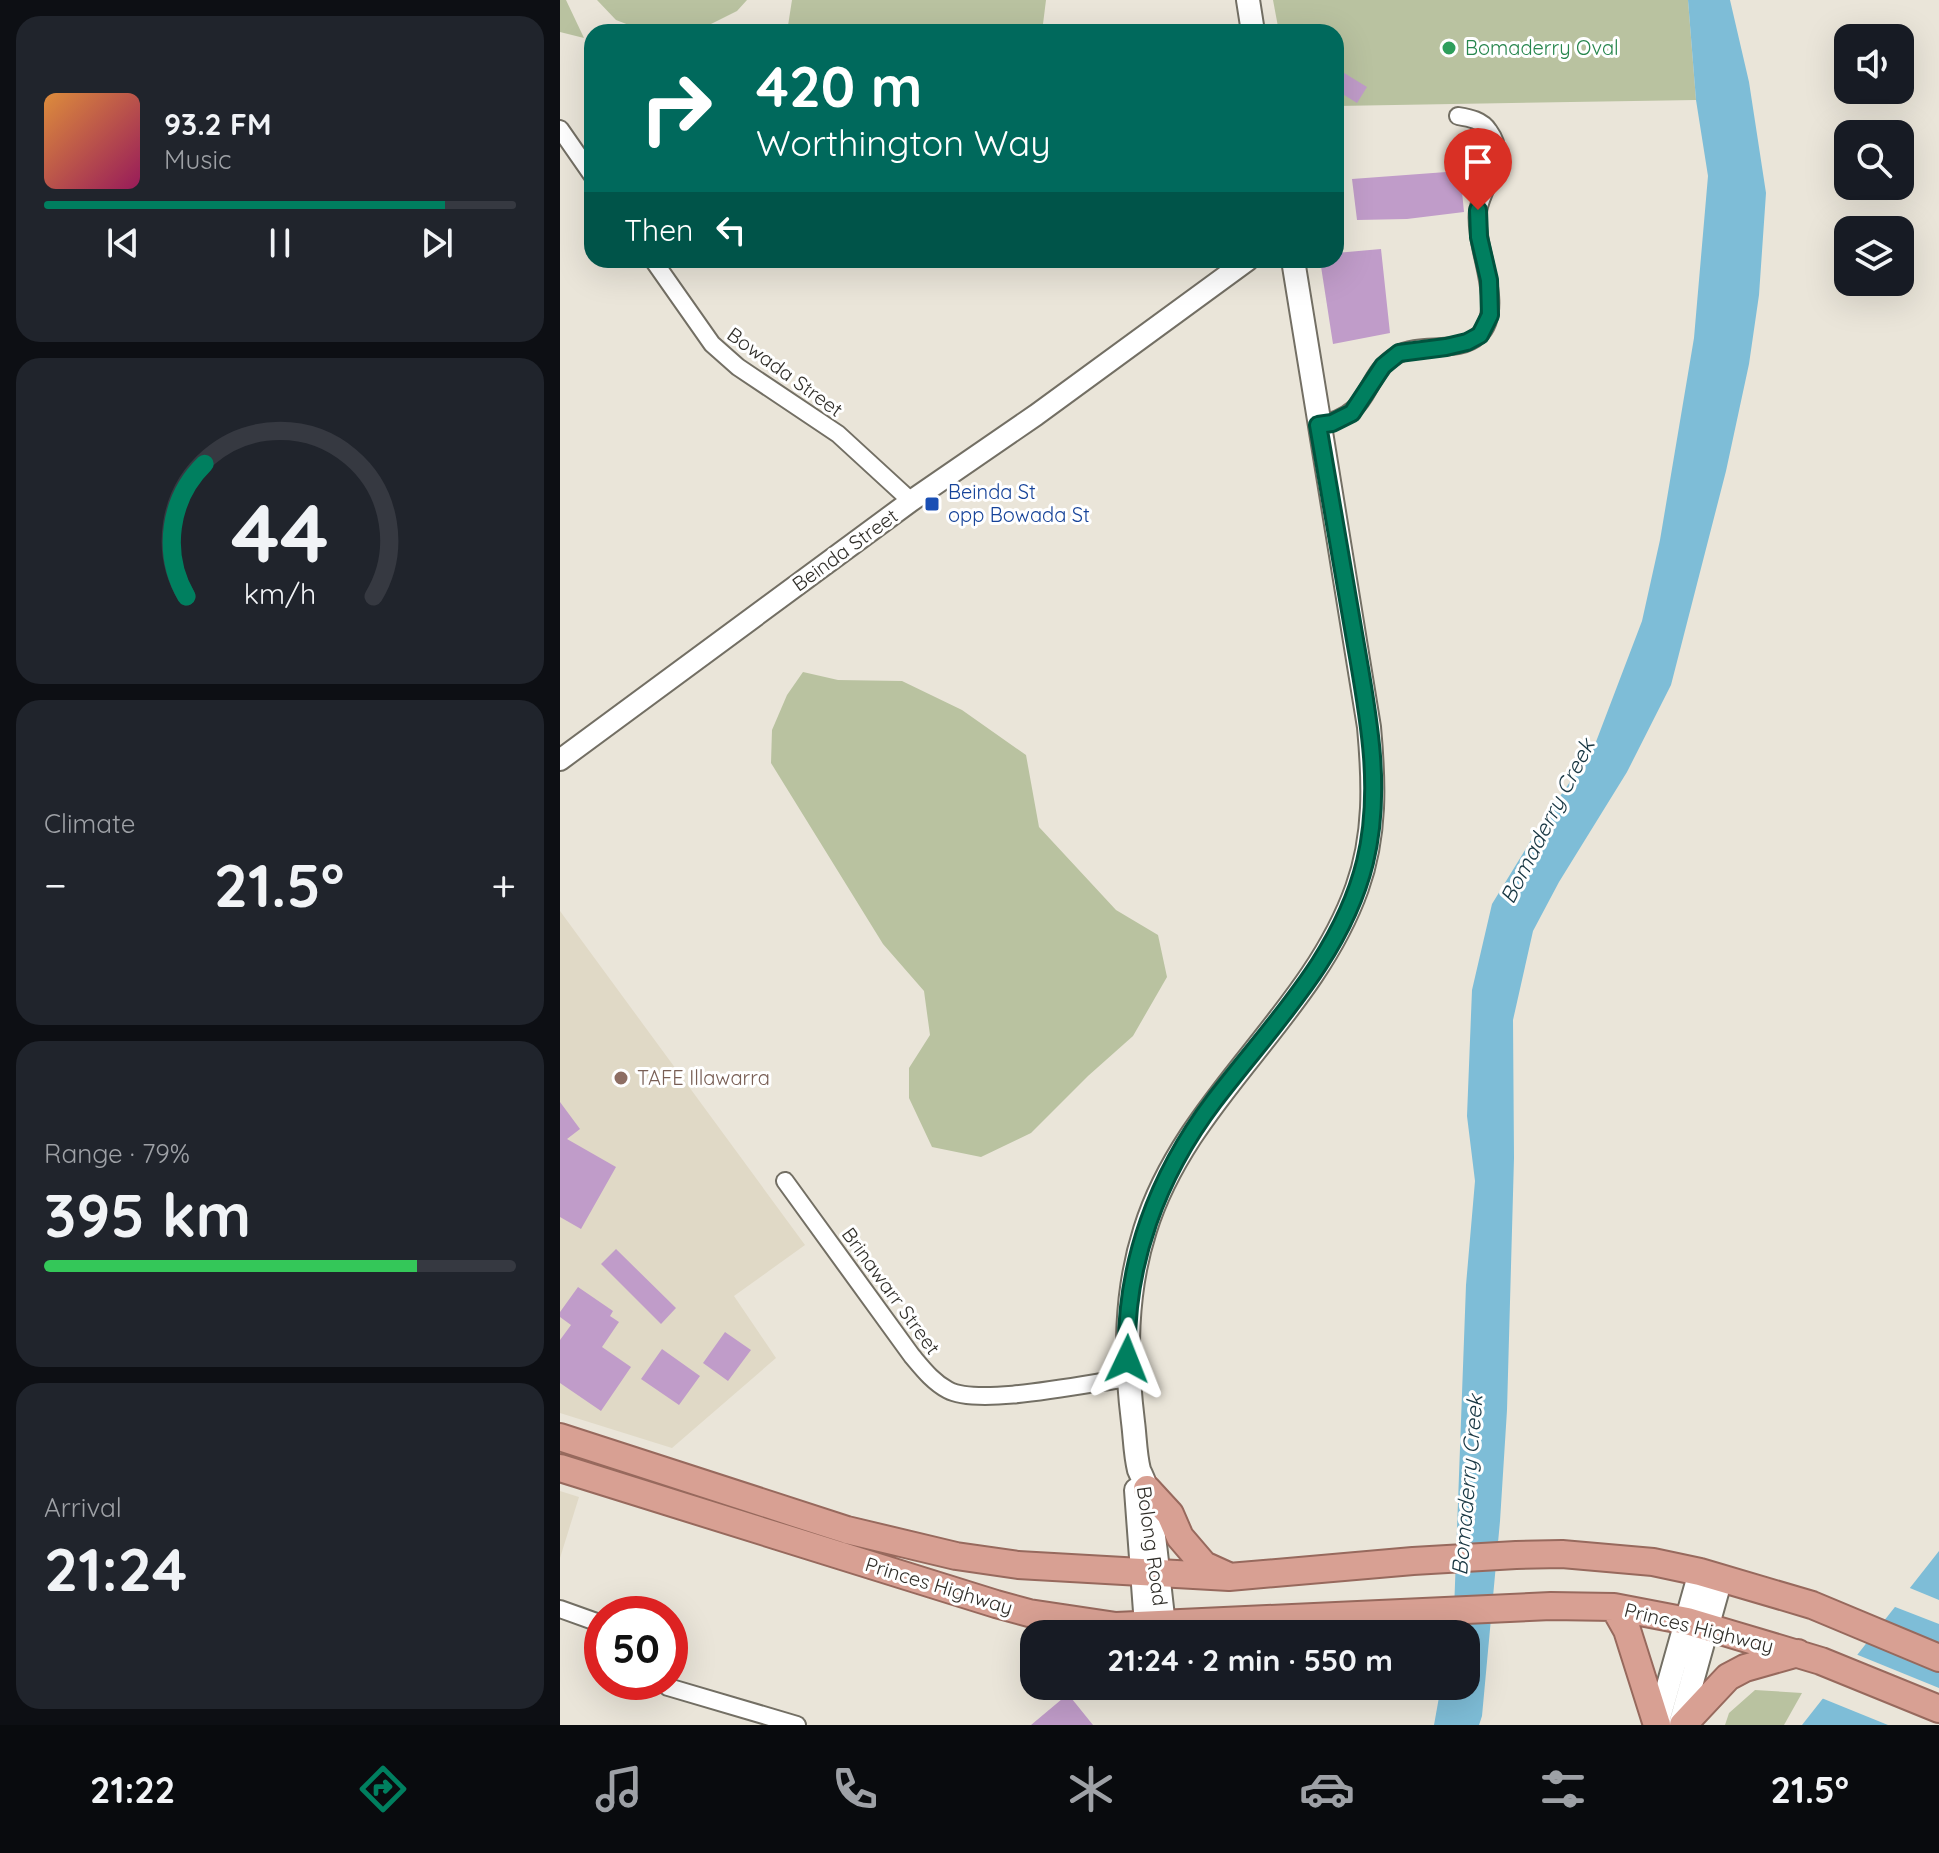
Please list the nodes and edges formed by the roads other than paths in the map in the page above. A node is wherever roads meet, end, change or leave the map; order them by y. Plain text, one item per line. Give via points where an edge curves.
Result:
1 (1248, 0) edge
2 (1252, 24) edge
3 (1458, 116) dead end
4 (560, 129) edge
5 (584, 164) edge
6 (659, 268) edge
7 (1237, 268) edge
8 (1294, 268) edge
9 (1318, 425) junction
10 (911, 501) junction
11 (560, 760) edge
12 (785, 1181) dead end
13 (1128, 1378) junction
14 (560, 1437) edge
15 (560, 1468) edge
16 (1143, 1479) junction
17 (1150, 1572) junction
18 (1711, 1575) junction
19 (1229, 1577) junction
20 (1614, 1607) junction
21 (560, 1609) edge
22 (584, 1618) edge
23 (1076, 1620) edge
24 (1155, 1620) edge
25 (1251, 1620) edge
26 (1697, 1624) junction
27 (1809, 1657) junction
28 (1939, 1658) edge
29 (688, 1693) edge
30 (1939, 1709) edge
31 (797, 1725) edge
32 (1657, 1725) edge
33 (1682, 1725) edge

1 - 2 main road
3 - 9 street via 1486,125 1497,141 1498,156 1478,210 1490,315 1480,335 1467,342 1399,353 1383,366 1352,413
4 - 5 street
6 - 10 street, Bowada Street via 712,344 838,434
7 - 10 street, Beinda Street
8 - 9 main road, Bolong Road
9 - 13 main road, Bolong Road via 1369,727 1374,789 1365,862 1339,930 1317,969 1213,1102 1166,1175 1138,1253 1126,1340
10 - 11 street, Beinda Street
12 - 13 street, Brinawarr Street via 912,1356 951,1392 981,1397
13 - 16 main road, Bolong Road
14 - 17 highway, Princes Highway via 907,1546 1018,1565
15 - 23 highway, Princes Highway via 996,1604
16 - 17 main road, Bolong Road
16 - 19 highway via 1204,1565
17 - 19 highway, Princes Highway
17 - 24 main road, Bolong Road
18 - 19 highway, Princes Highway via 1653,1562 1562,1554
18 - 26 main road
18 - 28 highway, Princes Highway via 1812,1605
20 - 25 highway, Princes Highway
20 - 26 highway, Princes Highway
20 - 32 highway via 1627,1630
21 - 22 street
26 - 27 highway, Princes Highway
26 - 32 main road
26 - 33 main road
27 - 30 highway, Princes Highway
27 - 33 highway via 1745,1668 1728,1677
29 - 31 street

